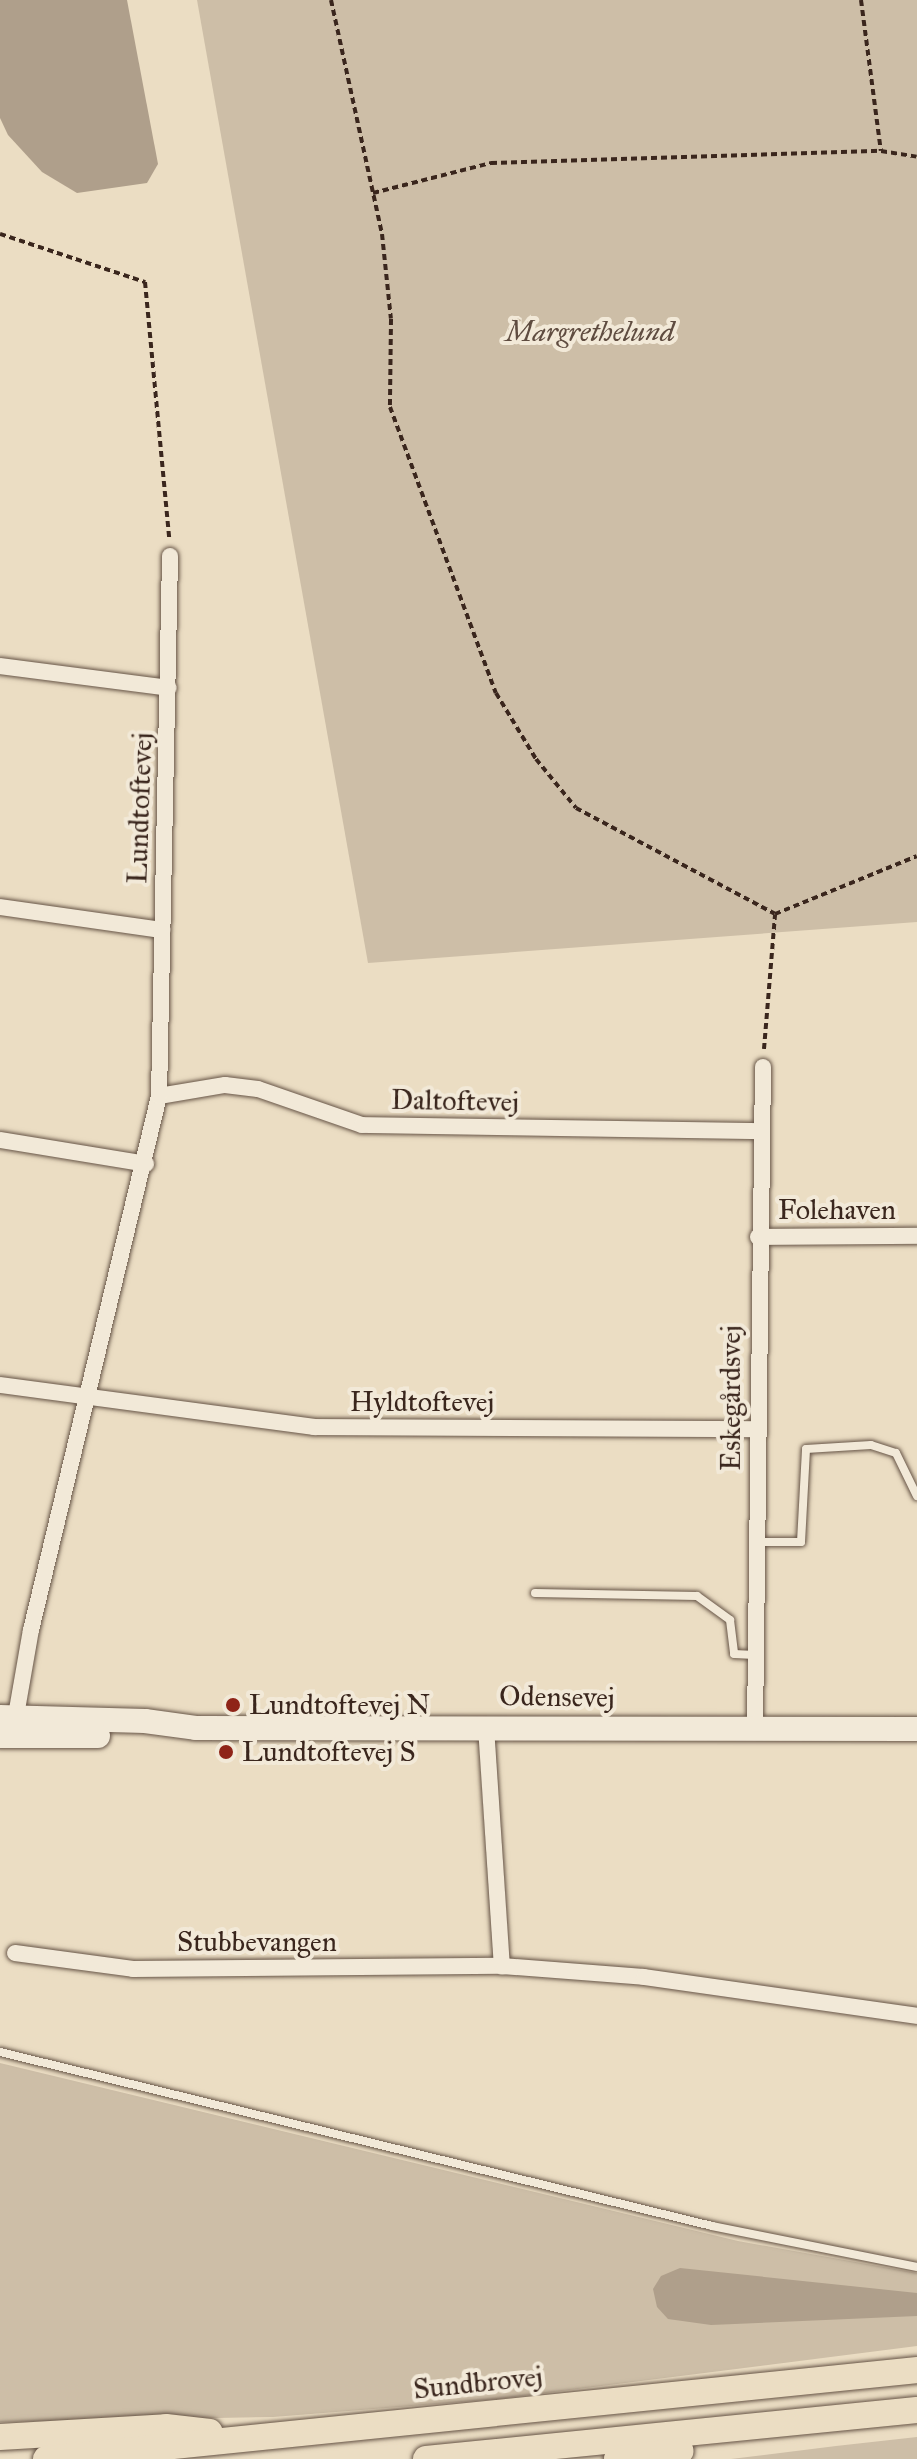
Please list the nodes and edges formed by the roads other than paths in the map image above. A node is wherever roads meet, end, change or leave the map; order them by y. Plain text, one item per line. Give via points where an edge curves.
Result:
1 (170, 556) road end
2 (0, 666) edge
3 (169, 688) junction
4 (0, 907) edge
5 (162, 930) junction
6 (763, 1067) road end
7 (159, 1096) junction
8 (758, 1131) junction
9 (0, 1140) edge
10 (146, 1164) junction
11 (917, 1236) edge
12 (758, 1237) junction
13 (0, 1385) edge
14 (89, 1397) junction
15 (757, 1429) junction
16 (917, 1496) edge
17 (756, 1542) junction
18 (535, 1593) dead end
19 (755, 1655) junction
20 (7, 1727) edge
21 (486, 1727) junction
22 (755, 1729) junction
23 (917, 1729) edge
24 (15, 1953) dead end
25 (502, 1966) junction
26 (917, 2016) edge
27 (0, 2052) edge
28 (917, 2267) edge
29 (917, 2370) edge
30 (917, 2411) edge
31 (0, 2437) edge
32 (258, 2438) junction
33 (46, 2459) edge
34 (426, 2459) edge
35 (617, 2459) edge

1 - 3 street, Lundtoftevej
2 - 3 street
3 - 5 street, Lundtoftevej
4 - 5 street, Lundtoftevej
5 - 7 street, Lundtoftevej
6 - 8 street, Eskegårdsvej
7 - 8 street, Daltoftevej via 225,1085 247,1088 362,1125
7 - 10 street, Lundtoftevej
8 - 12 street, Eskegårdsvej
9 - 10 street
10 - 14 street, Lundtoftevej
11 - 12 street, Folehaven
12 - 15 street, Eskegårdsvej
13 - 14 street
14 - 15 street, Hyldtoftevej via 314,1427
14 - 20 street, Lundtoftevej
15 - 17 street, Eskegårdsvej
16 - 17 lane via 896,1453 871,1445 806,1449 801,1542
17 - 19 street, Eskegårdsvej
18 - 19 lane via 697,1596 730,1620 734,1654
19 - 22 street, Eskegårdsvej
20 - 21 street, Odensevej via 145,1721 196,1728
21 - 22 street, Odensevej
21 - 25 street
22 - 23 street, Odensevej
24 - 25 street, Stubbevangen via 133,1969
25 - 26 street, Stubbevangen via 644,1977
27 - 28 lane via 712,2226
29 - 32 main road, Sundbrovej
30 - 34 main road
30 - 35 main road
31 - 32 main road via 166,2427
32 - 33 main road, Sundbrovej

